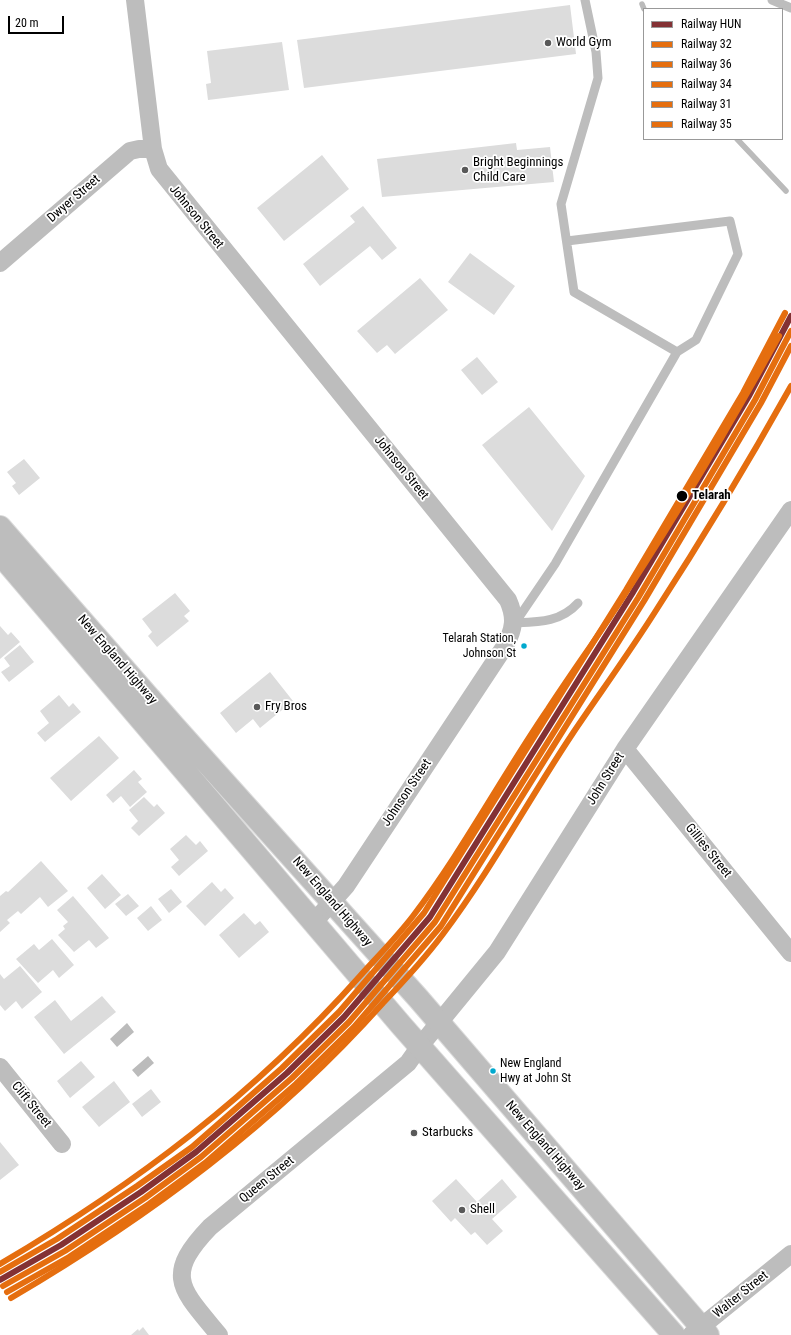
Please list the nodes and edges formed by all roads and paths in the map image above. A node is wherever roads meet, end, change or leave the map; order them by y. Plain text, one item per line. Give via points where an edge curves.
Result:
1 (135, 0) edge
2 (586, 0) edge
3 (772, 0) edge
4 (791, 8) edge
5 (153, 150) junction
6 (567, 241) junction
7 (2, 257) edge
8 (677, 352) junction
9 (791, 510) edge
10 (0, 527) edge
11 (0, 554) edge
12 (578, 603) dead end
13 (515, 623) junction
14 (625, 749) junction
15 (331, 902) junction
16 (314, 922) junction
17 (791, 953) edge
18 (439, 1023) junction
19 (420, 1046) junction
20 (0, 1067) edge
21 (62, 1144) dead end
22 (791, 1254) edge
23 (700, 1332) edge
24 (219, 1335) edge
25 (674, 1335) edge

1 - 5 street, Johnson Street
2 - 6 lane via 598,78 561,204
3 - 4 lane
5 - 7 street, Dwyer Street via 130,151
5 - 13 street, Johnson Street via 159,169 168,182 508,600
6 - 8 lane via 574,292
6 - 8 lane via 730,221 738,254 696,340
8 - 13 lane via 555,564
9 - 14 street, John Street
10 - 15 highway, New England Highway
11 - 16 highway, New England Highway
12 - 13 lane via 563,616 552,620
13 - 15 street, Johnson Street via 505,646 346,886
14 - 17 street, Gillies Street
14 - 18 street, John Street via 497,952
15 - 16 street, Johnson Street
15 - 18 highway, New England Highway
16 - 19 highway, New England Highway
18 - 19 street, John Street
18 - 23 highway, New England Highway
19 - 24 street, Queen Street via 404,1066 210,1227 195,1243 186,1256 181,1277 192,1303
19 - 25 highway, New England Highway
20 - 21 street, Clift Street
22 - 23 street, Walter Street

